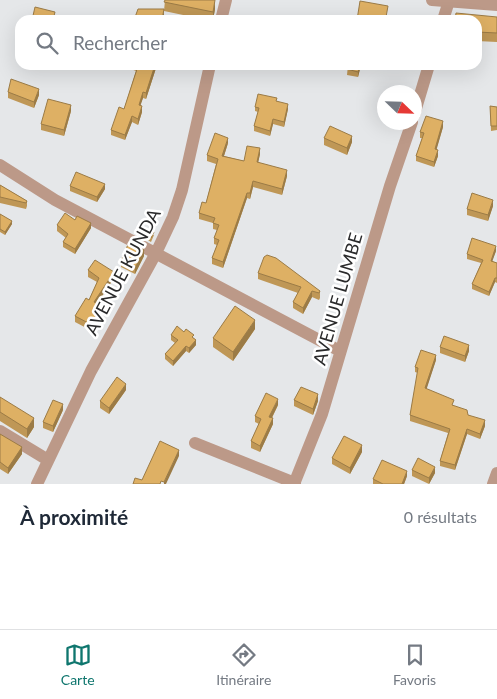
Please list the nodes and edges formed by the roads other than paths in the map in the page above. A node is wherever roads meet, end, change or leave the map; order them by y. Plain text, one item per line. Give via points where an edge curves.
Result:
1 (226, 0) edge
2 (432, 0) edge
3 (449, 1) junction
4 (497, 5) edge
5 (222, 15) edge
6 (445, 15) edge
7 (209, 70) edge
8 (428, 70) edge
9 (422, 88) edge
10 (409, 130) edge
11 (0, 165) edge
12 (156, 253) junction
13 (340, 350) junction
14 (0, 431) edge
15 (195, 443) dead end
16 (48, 460) junction
17 (497, 473) edge
18 (294, 483) edge
19 (37, 484) edge
20 (493, 484) edge

1 - 5 street
2 - 3 street
3 - 4 street
3 - 6 street
7 - 12 street, AVENUE KUNDA via 182,190
8 - 9 street
10 - 13 street, AVENUE LUMBE
11 - 12 street via 55,200
12 - 13 street
12 - 16 street, AVENUE KUNDA via 105,344
13 - 18 street, AVENUE LUMBE via 322,414
14 - 16 street
15 - 18 street
16 - 19 street, AVENUE KUNDA
17 - 20 street

